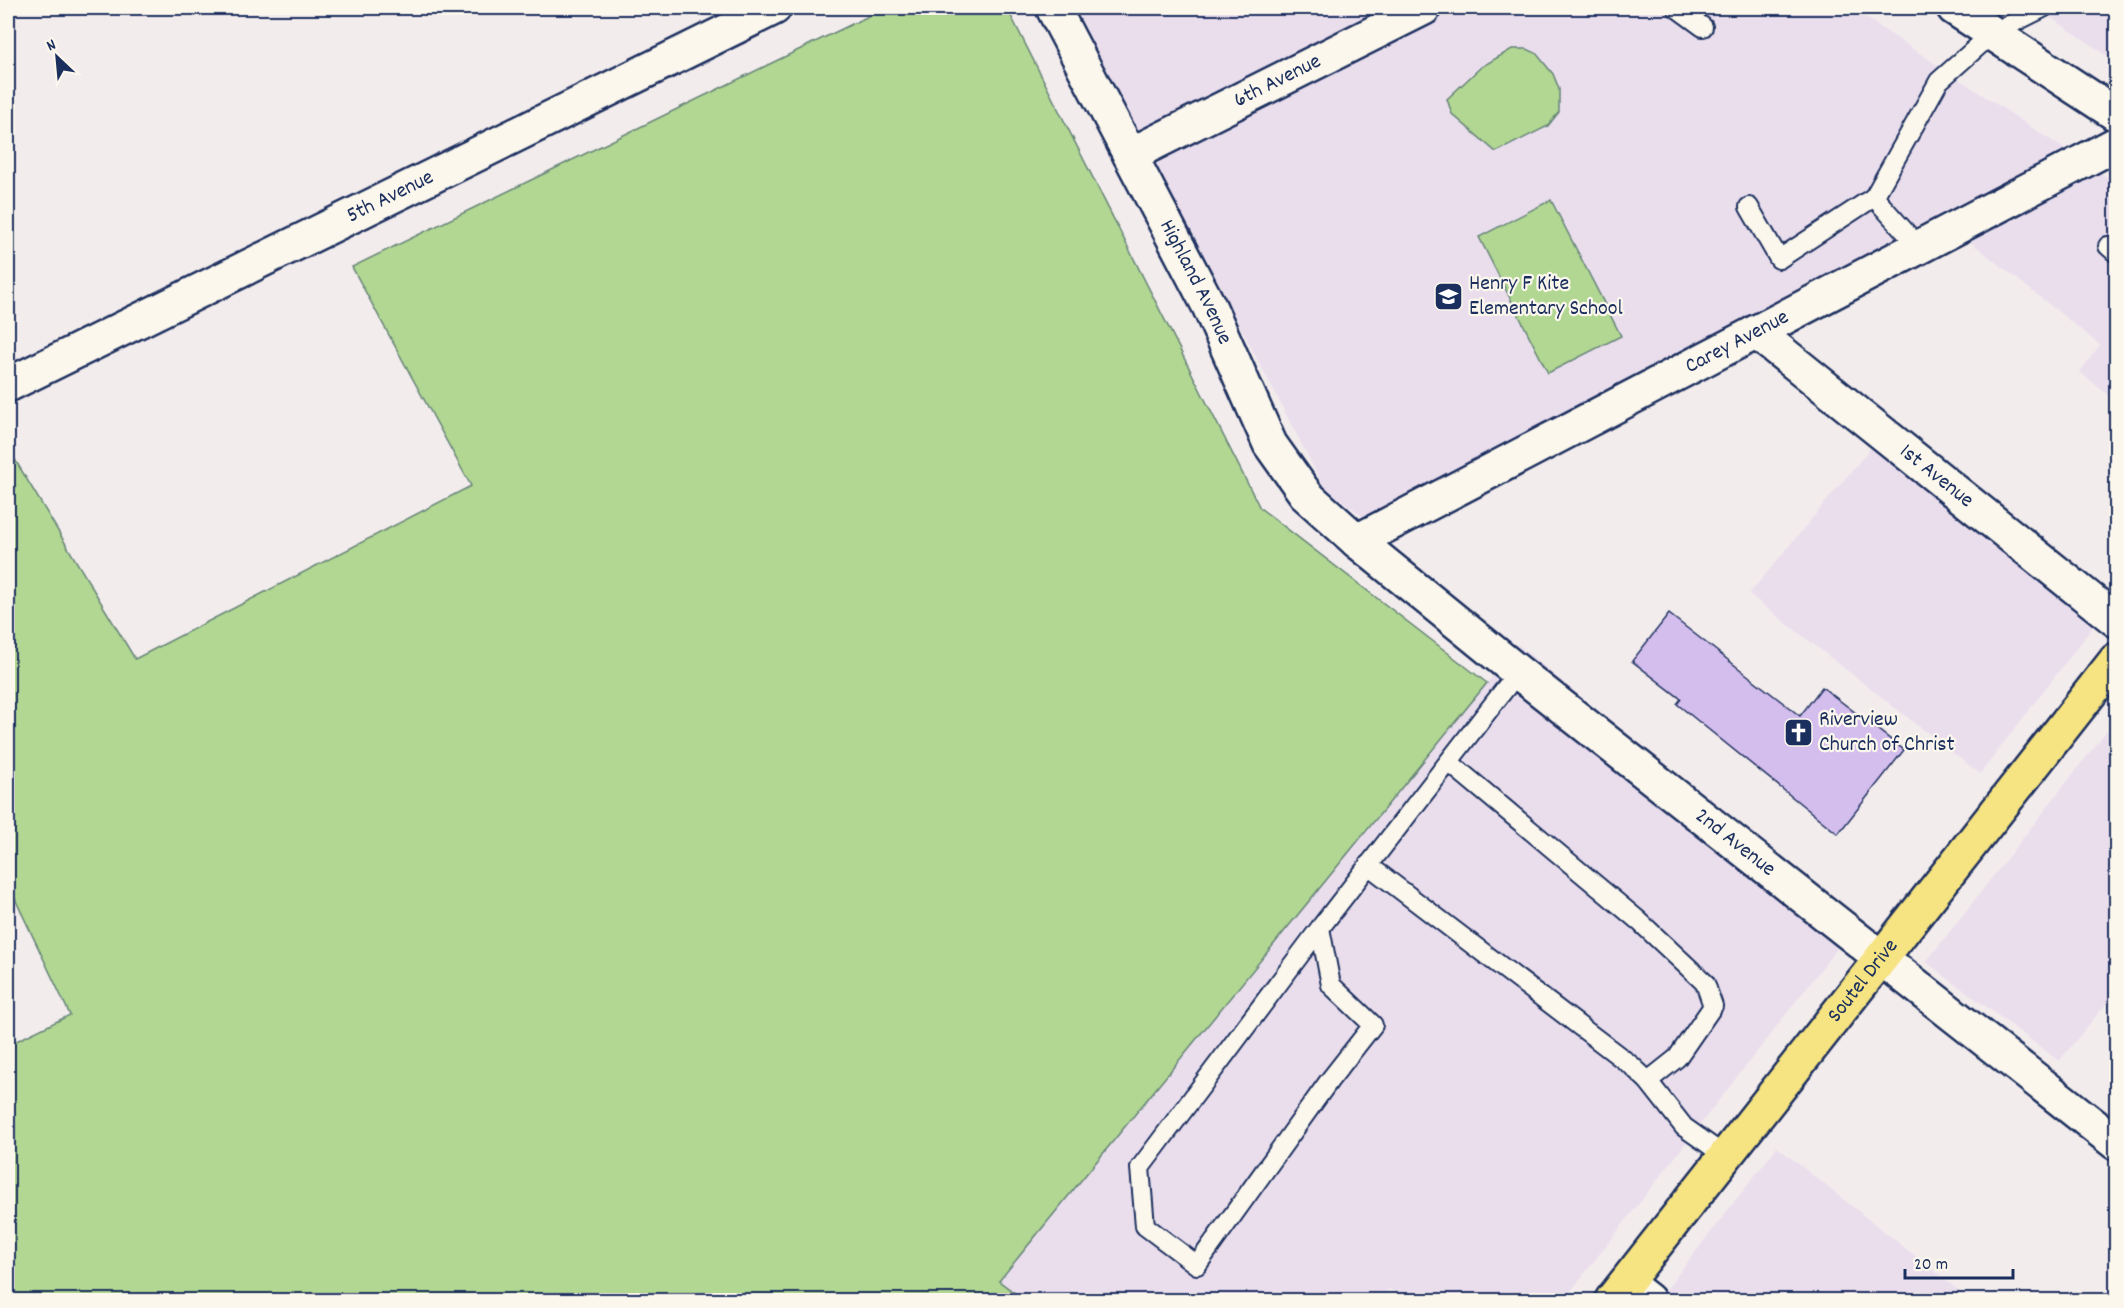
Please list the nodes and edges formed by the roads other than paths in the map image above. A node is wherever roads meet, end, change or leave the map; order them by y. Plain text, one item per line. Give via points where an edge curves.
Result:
1 (774, 8) edge
2 (1053, 8) edge
3 (1424, 8) edge
4 (1677, 8) edge
5 (1954, 8) edge
6 (2043, 8) edge
7 (1703, 27) dead end
8 (1993, 33) junction
9 (2116, 114) edge
10 (2116, 144) edge
11 (1131, 155) junction
12 (1874, 197) junction
13 (1749, 207) dead end
14 (1919, 247) junction
15 (1756, 332) junction
16 (8, 385) edge
17 (1357, 542) junction
18 (2116, 620) edge
19 (2116, 660) edge
20 (1518, 672) junction
21 (1450, 763) junction
22 (1368, 865) junction
23 (1320, 928) junction
24 (1883, 958) junction
25 (1648, 1081) junction
26 (2116, 1143) edge
27 (1725, 1156) junction
28 (1629, 1295) edge

1 - 16 street, 5th Avenue
2 - 11 street, Highland Avenue
3 - 11 street, 6th Avenue
4 - 7 lane
5 - 8 street
6 - 8 lane
8 - 9 street
8 - 12 lane via 1940,81
10 - 14 street, Carey Avenue
11 - 17 street, Highland Avenue via 1209,306 1270,444 1307,496
12 - 13 lane via 1779,259
12 - 14 lane
14 - 15 street, Carey Avenue
15 - 17 street, Carey Avenue
15 - 18 street, 1st Avenue
17 - 20 street, 2nd Avenue
19 - 24 main road, Soutel Drive
20 - 21 lane
20 - 24 street, 2nd Avenue
21 - 22 lane
21 - 25 lane via 1639,921 1705,983 1713,1006 1677,1058
22 - 23 lane
22 - 25 lane
23 - 23 lane via 1331,985 1372,1025 1197,1265 1145,1226 1140,1168
24 - 26 street, 2nd Avenue
24 - 27 main road, Soutel Drive
25 - 27 lane via 1684,1127
27 - 28 main road, Soutel Drive

